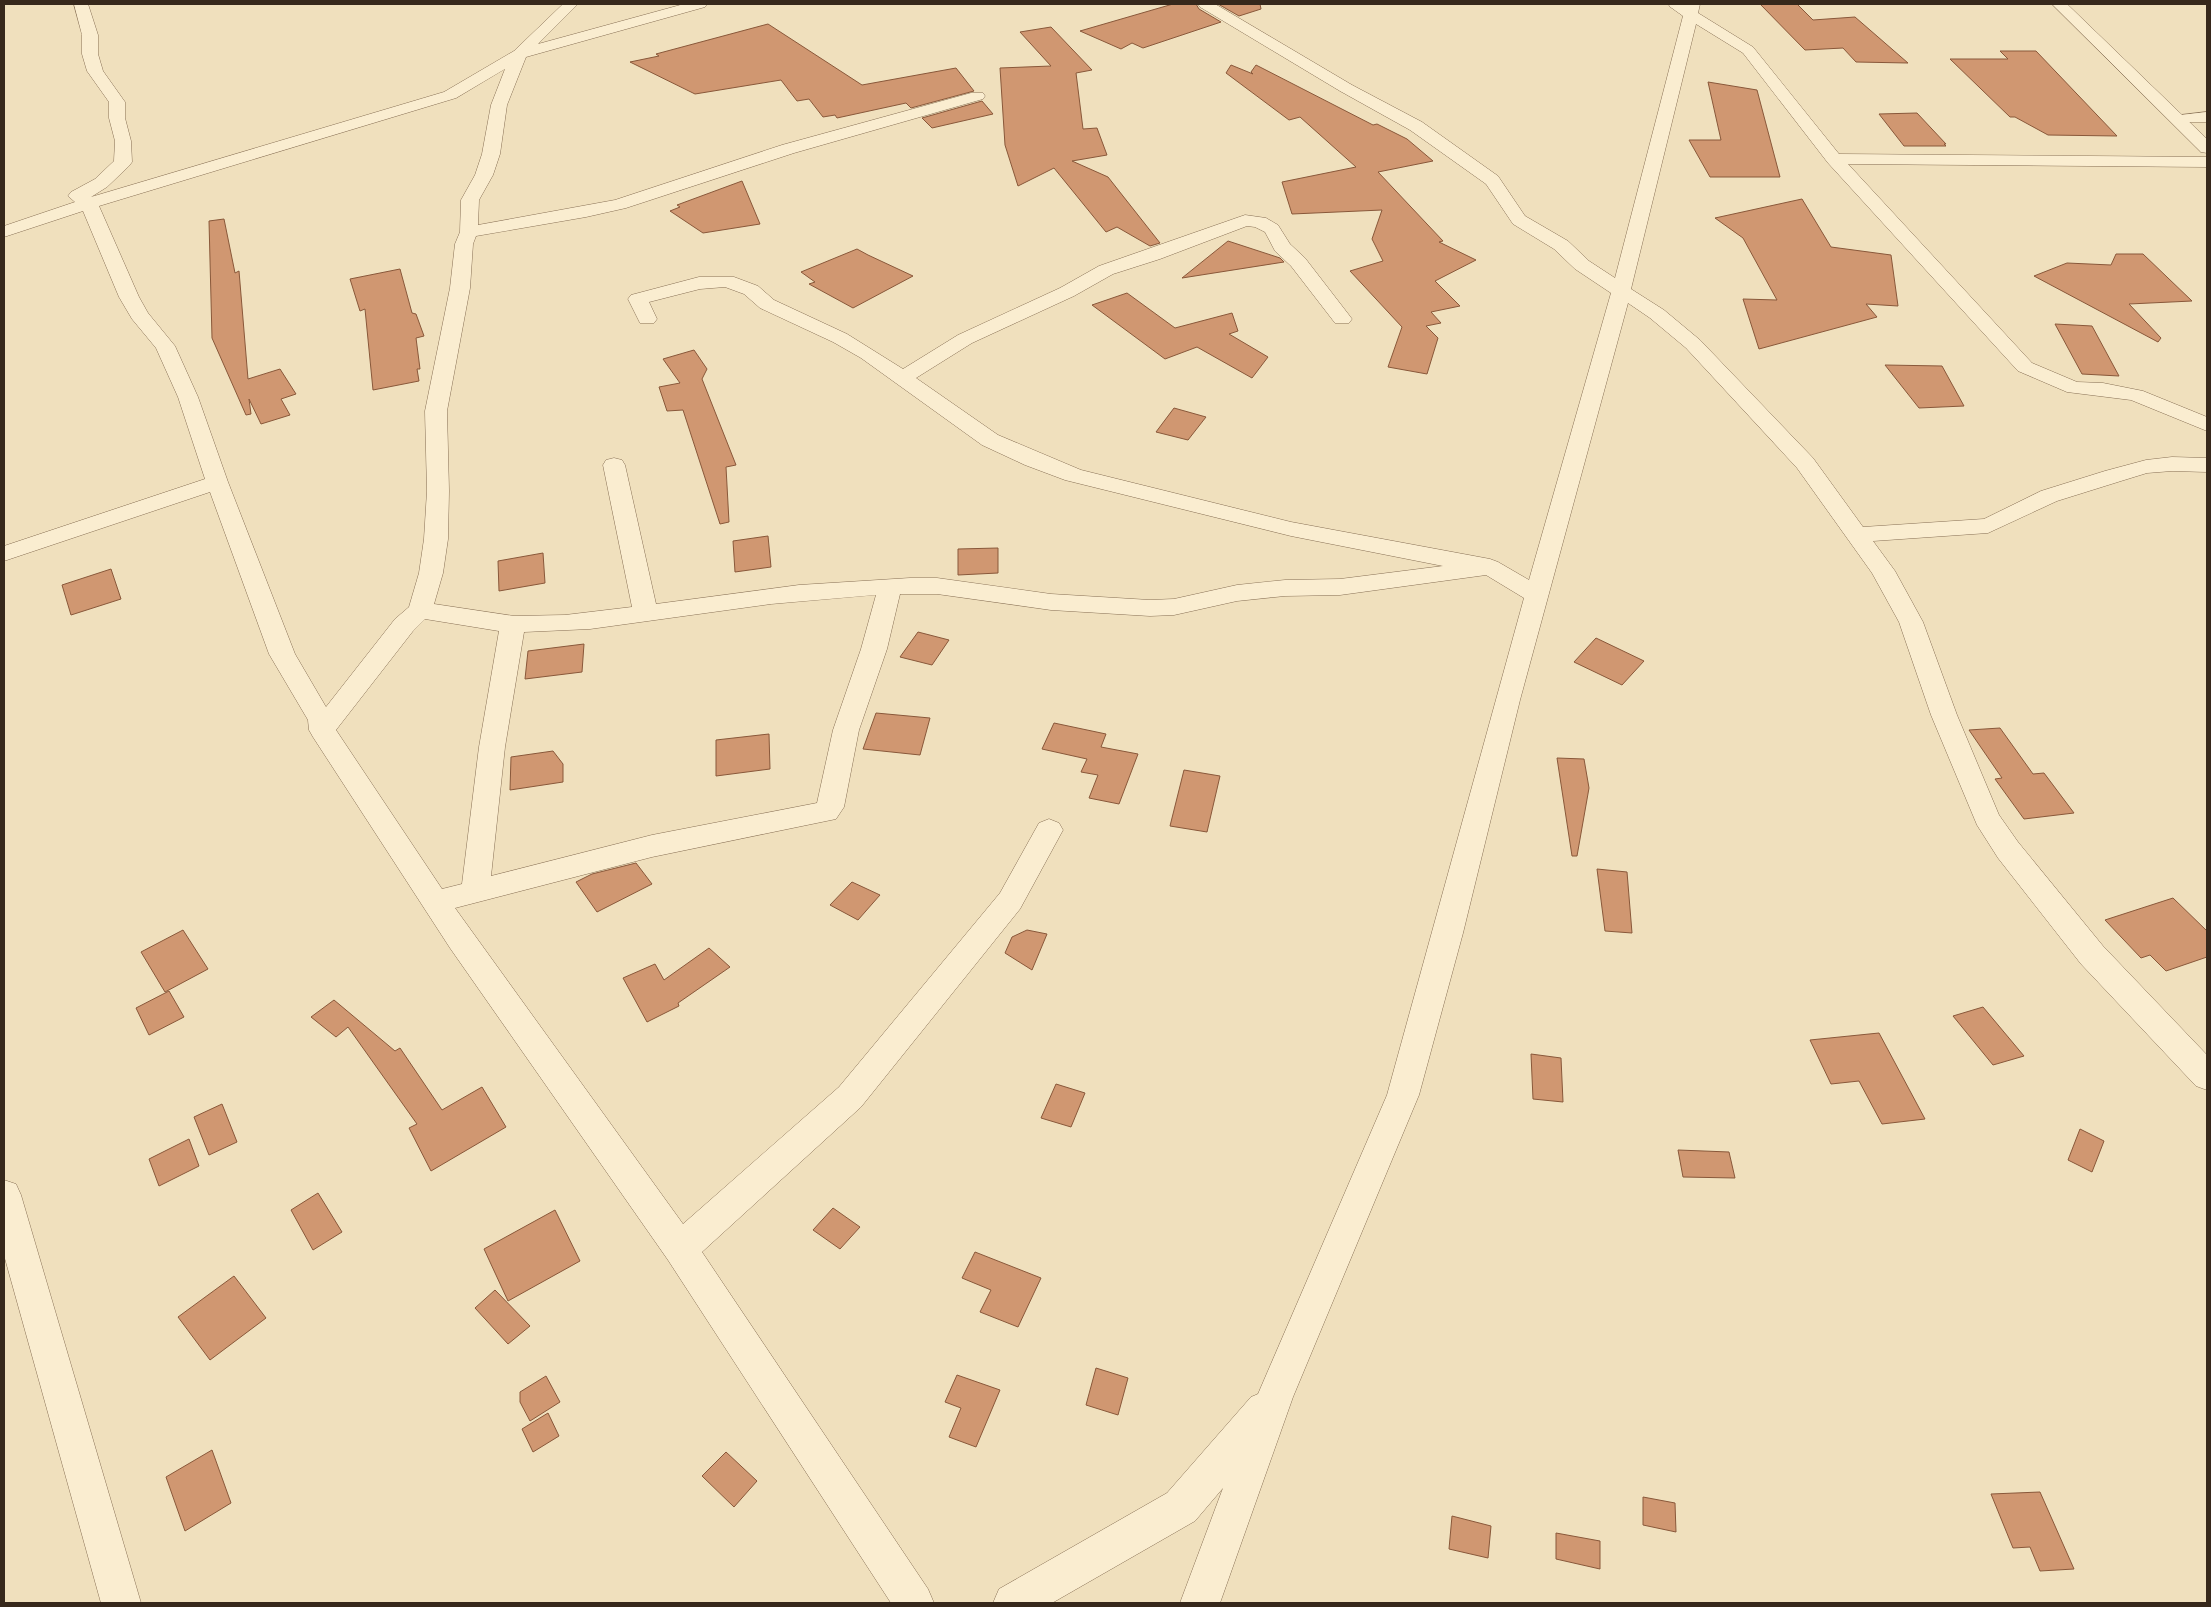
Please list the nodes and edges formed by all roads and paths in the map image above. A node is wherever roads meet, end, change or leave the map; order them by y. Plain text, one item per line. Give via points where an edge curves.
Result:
1 (81, 4) edge
2 (570, 4) edge
3 (700, 4) edge
4 (1205, 4) edge
5 (2058, 4) edge
6 (1685, 8) edge
7 (519, 54) junction
8 (977, 96) dead end
9 (2207, 117) edge
10 (2178, 119) junction
11 (2207, 148) edge
12 (1834, 159) junction
13 (2207, 162) edge
14 (89, 203) junction
15 (4, 232) edge
16 (469, 232) junction
17 (1622, 289) junction
18 (647, 319) dead end
19 (1342, 319) dead end
20 (902, 379) junction
21 (2207, 425) edge
22 (614, 465) dead end
23 (2207, 465) edge
24 (217, 482) junction
25 (1857, 534) junction
26 (4, 554) edge
27 (1490, 568) junction
28 (890, 587) junction
29 (1537, 595) junction
30 (420, 610) junction
31 (646, 614) junction
32 (513, 624) junction
33 (322, 730) junction
34 (1049, 830) dead end
35 (475, 892) junction
36 (436, 902) junction
37 (2207, 1076) edge
38 (4, 1195) edge
39 (680, 1249) junction
40 (1275, 1397) junction
41 (121, 1603) edge
42 (914, 1603) edge
43 (1013, 1603) edge
44 (1200, 1603) edge

1 - 14 street via 95,71 117,102 123,141 123,162 101,183 77,196
2 - 7 street
3 - 7 street
4 - 17 street via 1422,131 1492,180 1520,220 1561,245 1599,277
5 - 10 street
6 - 12 street via 1748,50
6 - 17 street
7 - 14 street via 450,95
7 - 16 street via 499,105 484,176 470,200
8 - 16 street via 788,149 620,204
9 - 10 street
10 - 11 street
12 - 13 street
12 - 21 street via 2025,367 2074,388 2136,395
14 - 15 street
14 - 24 street via 129,297 139,315 165,346 188,397
16 - 30 street via 464,244 460,288 436,411 436,539 431,573
17 - 25 street via 1693,344 1806,464
17 - 29 street
18 - 20 street via 638,299 699,283 727,281 751,290 767,304 840,338
19 - 20 street via 1298,262 1282,247 1272,229 1260,222 1245,220 1106,270 1067,292 965,339
20 - 27 street via 990,440 1073,475 1291,529
22 - 31 street
23 - 25 street via 2172,464 2129,471 2049,496 1988,526
24 - 26 street
24 - 33 street via 282,654 321,720
25 - 37 street via 1883,571 1911,622 1944,715 1987,818 2008,850 2092,955
27 - 28 street via 1340,587 1237,593 1184,605 1150,608 1051,602 937,586
27 - 29 street
28 - 31 street via 718,603
28 - 35 street via 874,649 846,730 830,807 826,812 652,846
29 - 40 street via 1403,1095
30 - 32 street
30 - 33 street
31 - 32 street
32 - 35 street via 492,747
33 - 36 street
34 - 39 street via 1010,901 850,1097
35 - 36 street
36 - 39 street
38 - 41 street
39 - 42 street
40 - 43 street via 1181,1507
40 - 44 street

